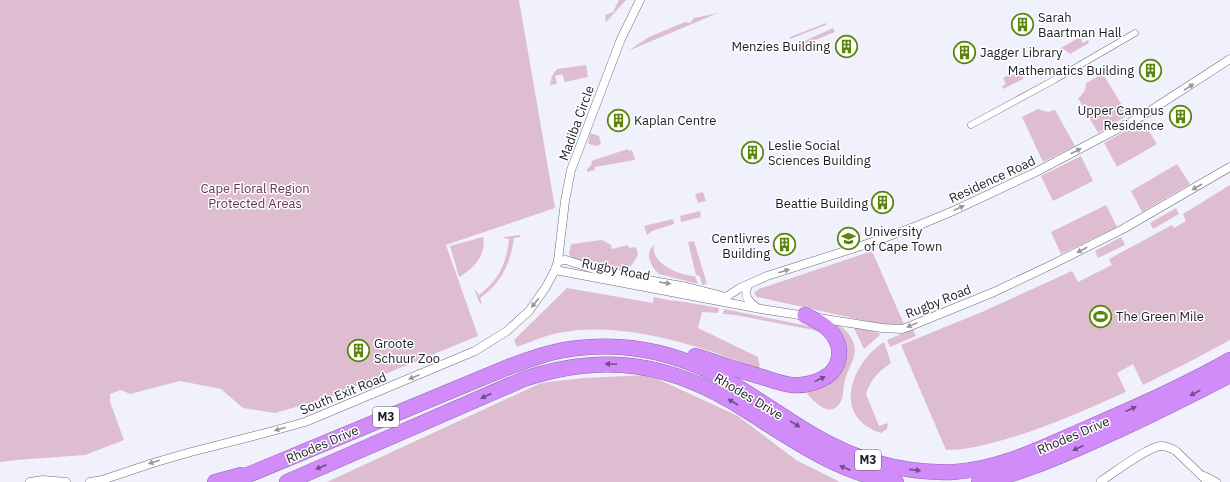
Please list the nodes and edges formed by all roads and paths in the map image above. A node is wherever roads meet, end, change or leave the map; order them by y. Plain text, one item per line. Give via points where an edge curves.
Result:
1 (640, 0) edge
2 (1135, 32) dead end
3 (1230, 59) edge
4 (971, 125) dead end
5 (1230, 167) edge
6 (558, 261) junction
7 (556, 270) junction
8 (748, 284) junction
9 (761, 309) junction
10 (805, 315) junction
11 (1230, 360) edge
12 (511, 366) junction
13 (1230, 375) edge
14 (261, 470) junction
15 (1206, 479) edge
16 (1100, 481) edge
17 (30, 482) edge
18 (65, 482) edge
19 (90, 482) edge
20 (215, 482) edge
21 (231, 482) edge
22 (287, 482) edge
23 (896, 482) edge
24 (979, 482) edge
25 (1216, 482) edge

1 - 6 street, Madiba Circle via 621,38 571,170
2 - 4 street
8 -> 3 street, Residence Road via 954,211 1036,172 1142,116
5 -> 10 street, Rugby Road via 1123,229 1051,265 994,292 908,327 882,328
6 - 7 street, Madiba Circle
6 -> 8 street, Rugby Road via 566,260 723,297
7 - 9 street, Rugby Road
7 -> 19 street, South Exit Road via 536,303 520,319 507,331 475,350 311,420
8 - 9 street via 746,290 749,302
9 - 10 street, Rugby Road
12 -> 10 highway via 536,349 556,343 588,338 632,339 662,345 785,384 803,385 829,375 836,368 839,358 833,334 823,324
12 -> 11 highway, Rhodes Drive / M3 via 577,348 614,347 660,353 706,370 847,453 878,464 954,472 987,467 1031,453 1135,408
12 - 14 highway, Rhodes Drive / M3
13 -> 24 highway, Rhodes Drive via 1172,406 1072,451 1030,468
14 - 20 highway
14 - 21 highway, M3
15 - 16 street via 1176,451 1162,446 1150,449
15 - 25 street
17 - 18 street
23 -> 22 highway, Rhodes Drive / M3 via 861,474 816,454 717,392 696,382 650,368 604,364 560,368 524,379

